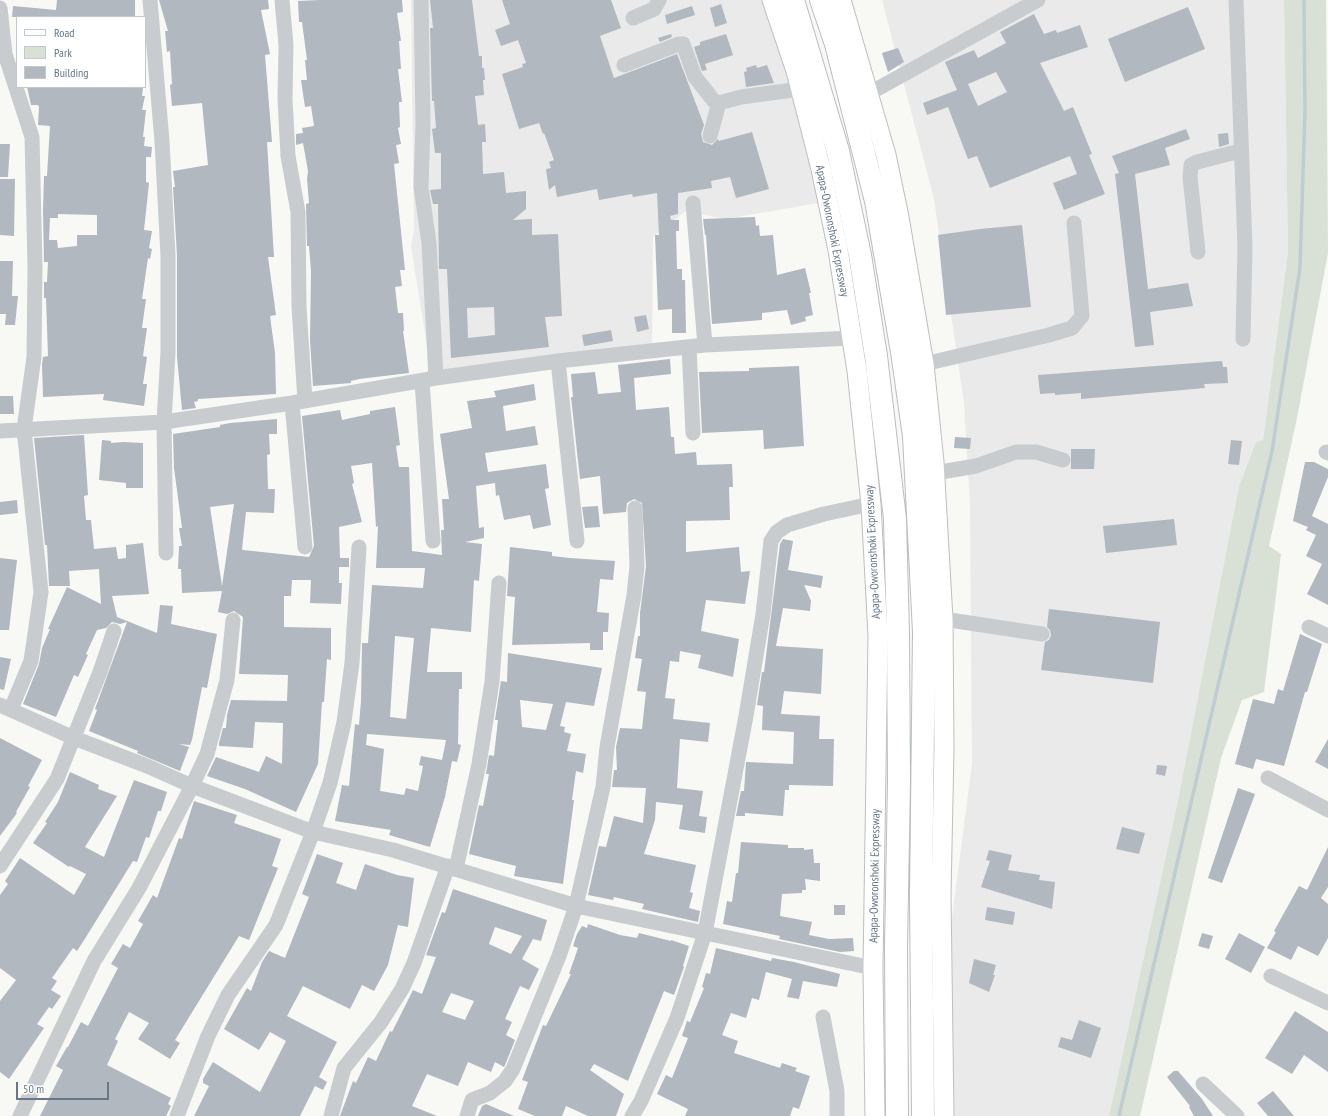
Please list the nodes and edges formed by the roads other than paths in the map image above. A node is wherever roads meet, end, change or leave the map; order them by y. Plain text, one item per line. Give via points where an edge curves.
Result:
1 (150, 0) edge
2 (282, 0) edge
3 (421, 0) edge
4 (659, 0) edge
5 (772, 0) edge
6 (793, 0) edge
7 (820, 0) edge
8 (842, 0) edge
9 (1038, 0) edge
10 (1236, 0) edge
11 (0, 8) edge
12 (633, 18) dead end
13 (624, 65) dead end
14 (16, 88) edge
15 (16, 88) edge
16 (800, 89) junction
17 (868, 94) junction
18 (719, 104) junction
19 (710, 136) dead end
20 (1240, 151) junction
21 (693, 204) dead end
22 (1074, 223) dead end
23 (1198, 252) dead end
24 (852, 338) junction
25 (1244, 339) dead end
26 (705, 345) junction
27 (689, 347) junction
28 (558, 362) junction
29 (924, 364) junction
30 (429, 379) junction
31 (298, 402) junction
32 (164, 422) junction
33 (24, 429) junction
34 (0, 431) edge
35 (693, 433) dead end
36 (1064, 460) dead end
37 (935, 473) junction
38 (872, 504) junction
39 (635, 508) dead end
40 (433, 541) dead end
41 (577, 541) dead end
42 (305, 547) dead end
43 (359, 547) dead end
44 (166, 553) dead end
45 (500, 583) dead end
46 (233, 620) dead end
47 (943, 620) junction
48 (1309, 627) dead end
49 (114, 631) dead end
50 (1042, 634) dead end
51 (1328, 636) edge
52 (6, 707) edge
53 (74, 738) junction
54 (1268, 778) dead end
55 (192, 786) junction
56 (1328, 810) edge
57 (313, 832) junction
58 (0, 866) edge
59 (452, 868) junction
60 (576, 906) junction
61 (705, 933) junction
62 (873, 968) junction
63 (1271, 976) dead end
64 (1328, 1003) edge
65 (823, 1017) dead end
66 (1203, 1084) dead end
67 (20, 1116) edge
68 (177, 1116) edge
69 (332, 1116) edge
70 (467, 1116) edge
71 (632, 1116) edge
72 (837, 1116) edge
73 (875, 1116) edge
74 (897, 1116) edge
75 (923, 1116) edge
76 (944, 1116) edge
77 (1238, 1116) edge

1 - 32 street via 162,142 168,256 168,352
2 - 31 street via 286,45 288,156 298,212
3 - 30 street via 421,187 429,243
4 - 12 street via 654,9
5 - 16 main road, Apapa-Oworonshoki Expressway
6 - 74 highway, Apapa-Oworonshoki Expressway via 838,151 860,255 876,356 895,519 898,766
7 - 75 highway via 836,44 876,200 914,436 924,632 921,898
8 - 17 main road
9 - 17 street
10 - 20 street
11 - 14 street via 5,54
13 - 18 street via 683,44 695,77
15 - 33 street via 32,137 34,357
16 - 18 street via 741,97
16 - 24 main road, Apapa-Oworonshoki Expressway via 821,169 838,250
17 - 29 main road via 886,156 899,216
18 - 19 street
20 - 23 street via 1192,165 1190,177
20 - 25 street via 1245,247
21 - 26 street
22 - 29 street via 1082,316 1072,328
24 - 26 street
24 - 38 main road, Apapa-Oworonshoki Expressway
26 - 27 street
27 - 28 street
27 - 35 street
28 - 30 street
28 - 41 street
29 - 37 main road
30 - 31 street
30 - 40 street
31 - 32 street
31 - 42 street
32 - 33 street
32 - 44 street
33 - 34 street
33 - 52 street via 41,592 31,661
36 - 37 street via 1036,452 1016,452 976,466
37 - 47 main road
38 - 61 street via 824,514 787,526 777,532 771,541 763,614 746,716
38 - 62 main road, Apapa-Oworonshoki Expressway via 878,636
39 - 60 street via 637,566 634,596 607,747 603,787
43 - 57 street via 352,663 344,722 337,759
45 - 59 street via 492,682 479,764
46 - 55 street via 227,680 207,754
47 - 50 street
47 - 76 main road via 941,895
48 - 51 street
49 - 53 street
52 - 53 street
53 - 55 street
53 - 58 street via 57,779
54 - 56 street
55 - 57 street
55 - 67 street via 139,888 94,960
57 - 59 street via 393,850
57 - 68 street via 276,925 228,995 208,1036
59 - 60 street
59 - 69 street via 402,989 381,1022 344,1068
60 - 61 street
60 - 70 street via 559,956 513,1068 505,1081 490,1093 472,1100
61 - 62 street
61 - 71 street via 677,1018
62 - 73 main road, Apapa-Oworonshoki Expressway
63 - 64 street
65 - 72 street via 837,1091
66 - 77 street

